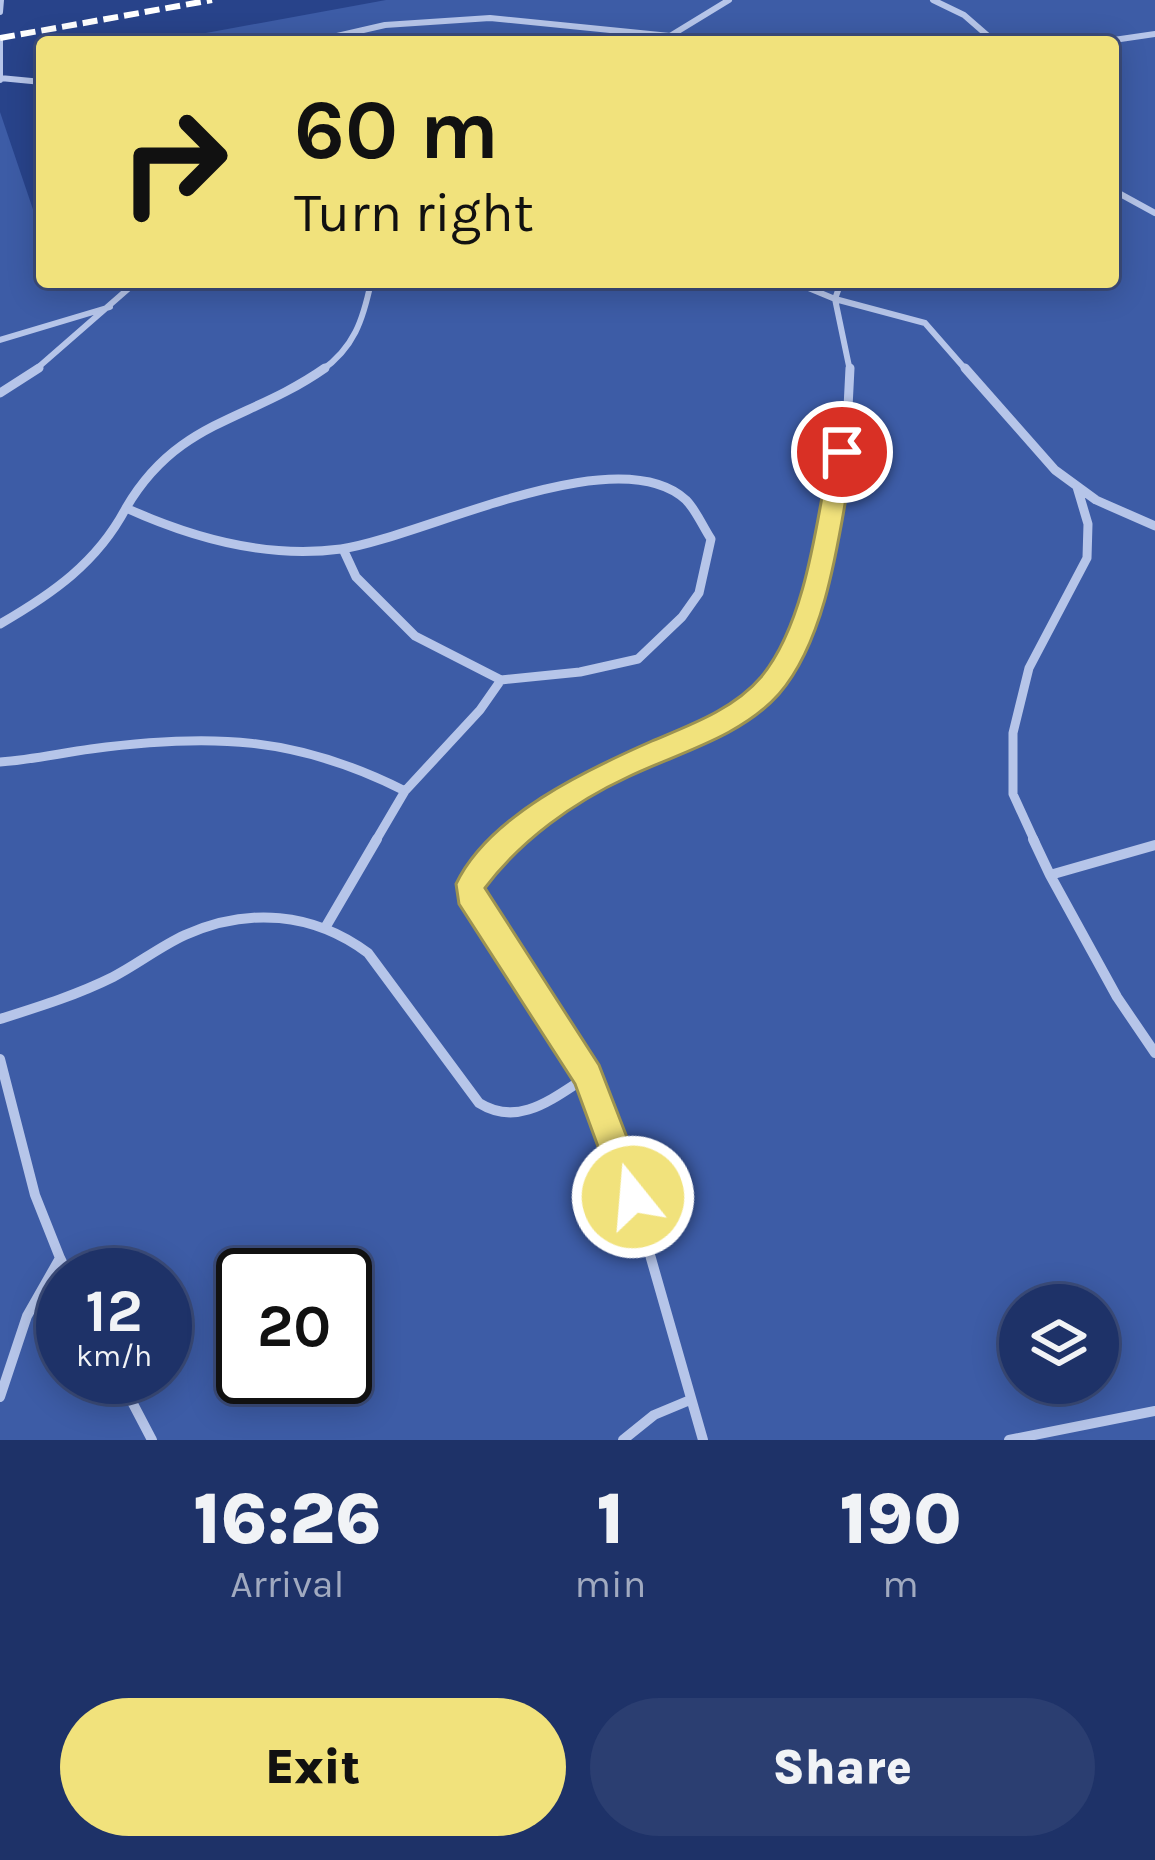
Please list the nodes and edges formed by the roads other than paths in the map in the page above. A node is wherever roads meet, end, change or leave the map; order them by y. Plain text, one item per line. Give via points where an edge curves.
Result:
1 (1, 0) edge
2 (729, 0) edge
3 (933, 0) edge
4 (0, 12) edge
5 (1155, 34) edge
6 (337, 36) edge
7 (643, 36) edge
8 (673, 36) edge
9 (988, 36) edge
10 (1119, 39) edge
11 (0, 40) edge
12 (0, 79) edge
13 (36, 82) edge
14 (1119, 193) edge
15 (1155, 213) edge
16 (130, 288) edge
17 (370, 288) edge
18 (808, 288) edge
19 (839, 288) edge
20 (835, 299) junction
21 (112, 307) junction
22 (0, 340) edge
23 (0, 393) edge
24 (1077, 487) junction
25 (126, 508) junction
26 (1155, 526) edge
27 (343, 549) junction
28 (0, 624) edge
29 (500, 680) junction
30 (0, 762) edge
31 (405, 791) junction
32 (1155, 845) edge
33 (1050, 875) junction
34 (325, 928) junction
35 (0, 1019) edge
36 (1155, 1054) edge
37 (0, 1058) edge
38 (588, 1076) junction
39 (55, 1248) edge
40 (36, 1300) edge
41 (0, 1397) edge
42 (690, 1400) junction
43 (133, 1404) edge
44 (1155, 1411) edge
45 (1015, 1439) edge
46 (152, 1440) edge
47 (623, 1440) edge
48 (703, 1440) edge

1 - 4 lane
2 - 8 lane
3 - 9 lane
5 - 10 lane
6 - 7 lane via 490,18
11 - 12 lane
12 - 13 lane
14 - 15 lane
16 - 21 lane
17 - 25 lane via 362,328 339,357 163,455
18 - 20 lane
19 - 20 lane
20 - 24 lane via 934,330
20 - 38 lane via 851,383 838,486 785,667 723,723 614,770 531,821 484,861 471,884 470,895
21 - 22 lane
21 - 23 lane
24 - 26 lane
24 - 33 lane via 1087,558 1029,668 1012,733 1013,794
25 - 27 lane via 234,546
25 - 28 lane via 94,559
27 - 29 lane via 391,616
27 - 29 lane via 590,479 660,481 696,506 711,539 705,582 655,645 615,665
29 - 31 lane
30 - 31 lane via 156,741 253,739 355,763
31 - 34 lane
32 - 33 lane
33 - 36 lane
34 - 35 lane via 280,916 221,922 92,987
34 - 38 lane via 368,953 495,1115 520,1115
37 - 39 lane
38 - 42 lane via 622,1156
40 - 41 lane
42 - 47 lane
42 - 48 lane
43 - 46 lane
44 - 45 lane

